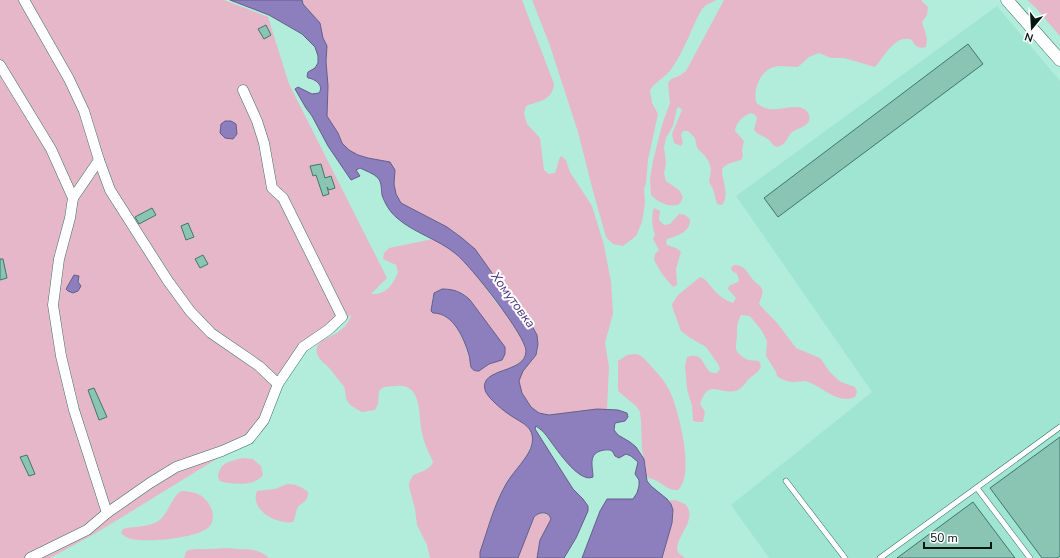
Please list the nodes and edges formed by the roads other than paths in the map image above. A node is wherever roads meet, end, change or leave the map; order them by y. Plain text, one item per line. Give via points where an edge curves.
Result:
1 (24, 0) edge
2 (1007, 0) edge
3 (1060, 60) edge
4 (0, 65) edge
5 (243, 90) dead end
6 (99, 160) junction
7 (73, 198) junction
8 (278, 384) junction
9 (1060, 427) edge
10 (786, 481) dead end
11 (976, 488) junction
12 (107, 513) junction
13 (30, 558) edge
14 (845, 558) edge
15 (880, 558) edge
16 (1030, 558) edge

1 - 6 street via 69,79 84,111
2 - 3 street
4 - 7 street via 51,149
5 - 8 street via 264,143 272,188 283,198 342,318 305,345
6 - 7 street
6 - 8 street via 110,190 190,311 211,333 259,366
7 - 12 street via 59,259 53,305 61,356 74,410
8 - 12 street via 264,420 249,439 176,467
9 - 11 lane
10 - 14 lane
11 - 15 lane
11 - 16 lane
12 - 13 street via 87,530

